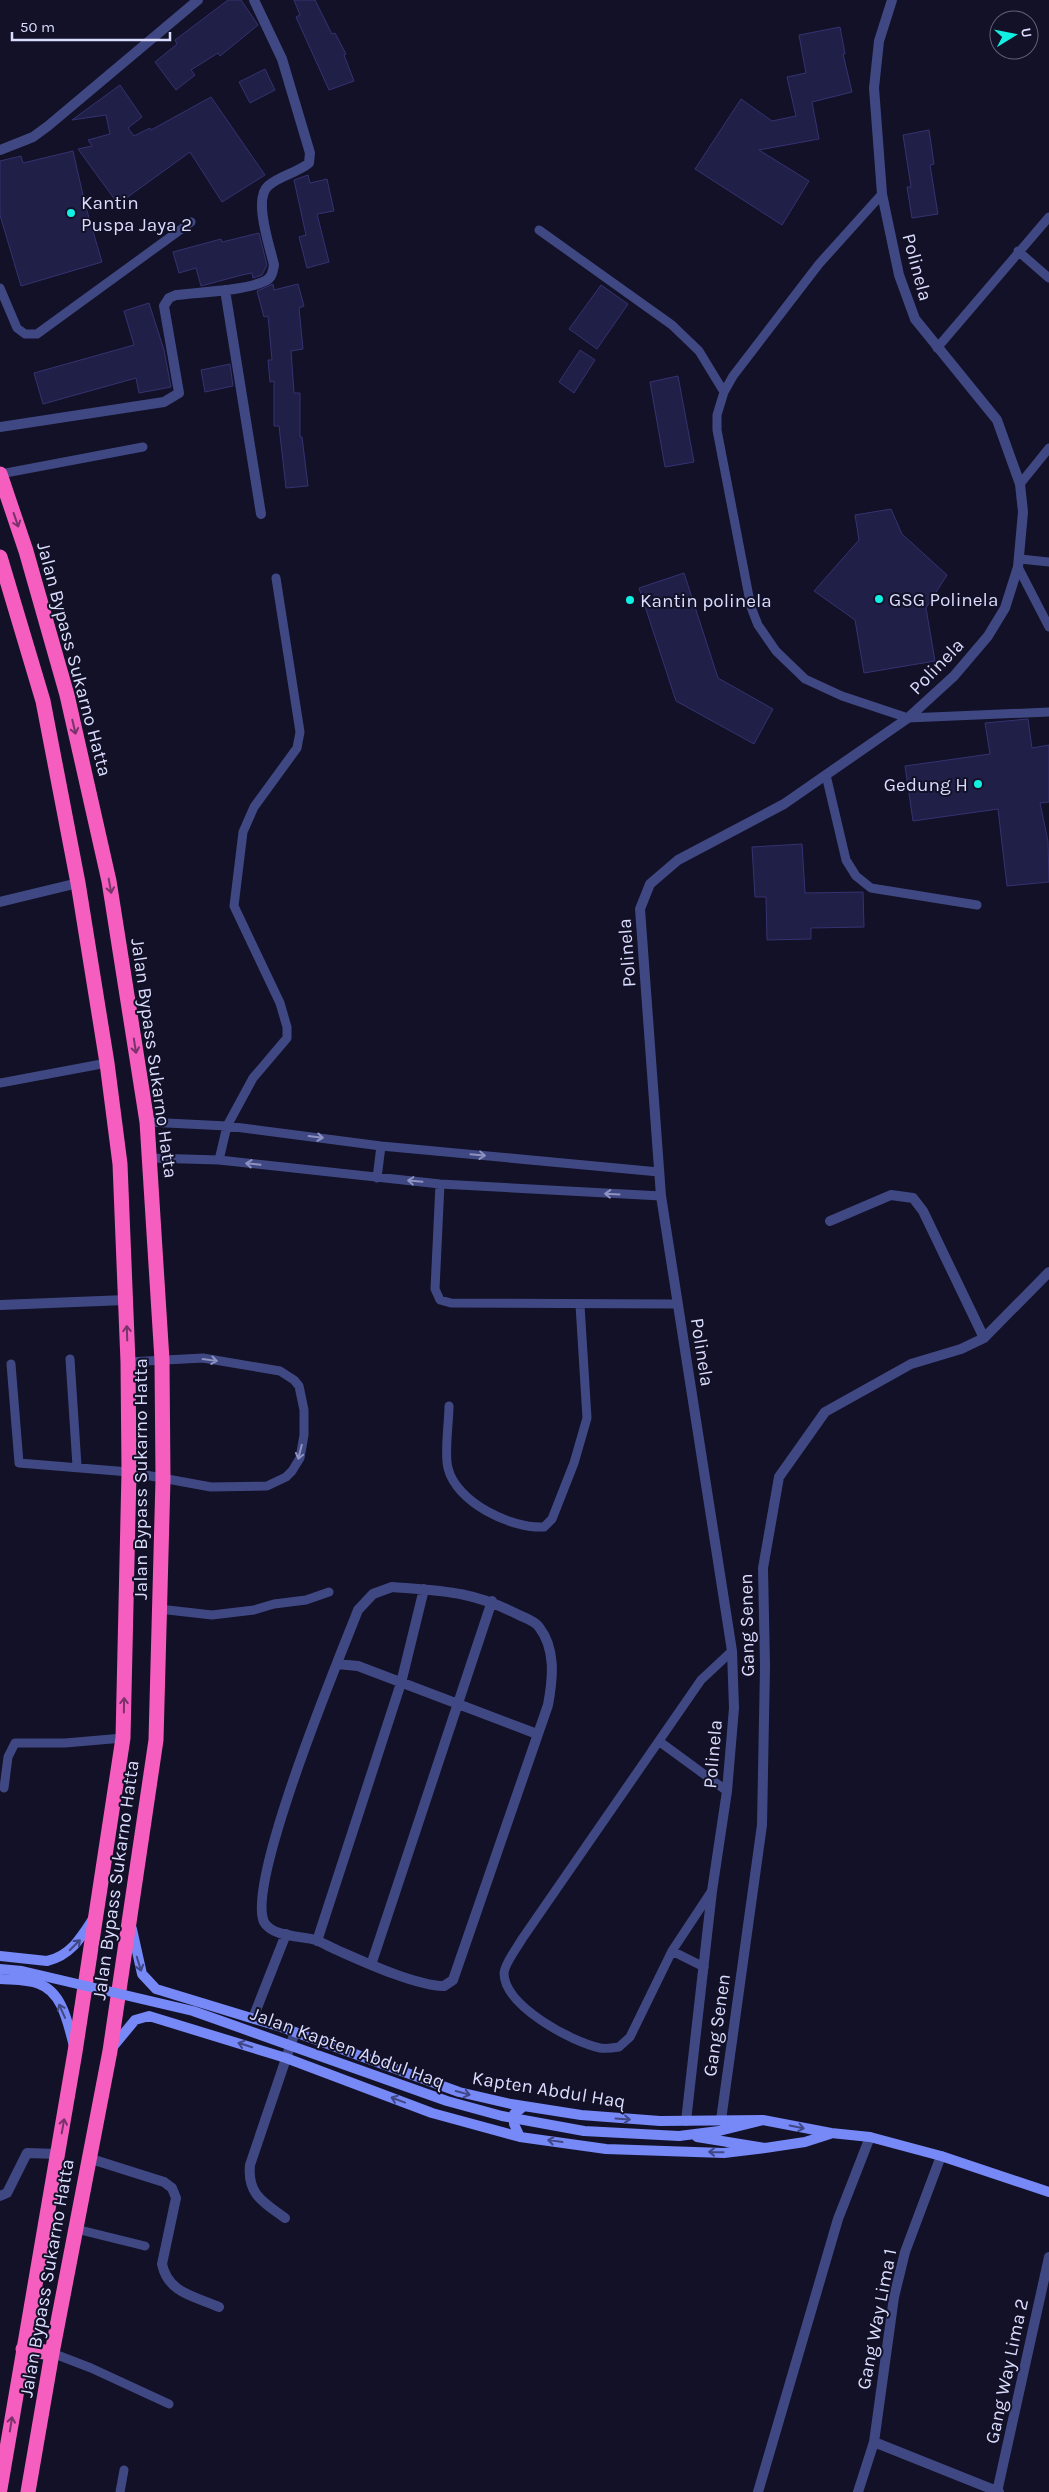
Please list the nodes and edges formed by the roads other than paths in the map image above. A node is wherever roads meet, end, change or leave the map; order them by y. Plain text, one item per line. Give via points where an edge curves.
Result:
1 (198, 0) edge
2 (254, 0) edge
3 (892, 0) edge
4 (0, 150) edge
5 (882, 194) junction
6 (1049, 217) edge
7 (191, 222) dead end
8 (539, 230) dead end
9 (1018, 252) junction
10 (1049, 278) edge
11 (0, 288) edge
12 (225, 290) junction
13 (937, 348) junction
14 (724, 392) junction
15 (0, 427) edge
16 (142, 446) dead end
17 (1049, 448) edge
18 (0, 474) edge
19 (1020, 484) junction
20 (261, 514) dead end
21 (0, 557) edge
22 (1049, 562) edge
23 (1019, 563) junction
24 (276, 578) dead end
25 (1049, 627) edge
26 (1049, 712) edge
27 (908, 718) junction
28 (826, 775) junction
29 (78, 883) junction
30 (0, 902) edge
31 (977, 905) dead end
32 (107, 1063) junction
33 (0, 1083) edge
34 (147, 1122) junction
35 (227, 1126) junction
36 (381, 1146) junction
37 (151, 1158) junction
38 (219, 1160) junction
39 (660, 1172) junction
40 (376, 1178) junction
41 (440, 1184) junction
42 (661, 1196) junction
43 (830, 1221) dead end
44 (1049, 1272) edge
45 (126, 1300) junction
46 (0, 1304) edge
47 (678, 1304) junction
48 (580, 1305) junction
49 (984, 1338) junction
50 (70, 1359) dead end
51 (162, 1360) junction
52 (128, 1362) junction
53 (11, 1364) dead end
54 (449, 1406) dead end
55 (76, 1466) junction
56 (129, 1472) junction
57 (163, 1479) junction
58 (424, 1590) junction
59 (329, 1592) dead end
60 (492, 1601) junction
61 (159, 1609) junction
62 (732, 1651) junction
63 (337, 1664) junction
64 (401, 1683) junction
65 (458, 1704) junction
66 (537, 1734) junction
67 (123, 1738) junction
68 (660, 1742) junction
69 (4, 1788) dead end
70 (727, 1791) junction
71 (712, 1891) junction
72 (98, 1912) junction
73 (130, 1916) junction
74 (286, 1934) junction
75 (317, 1941) junction
76 (672, 1951) junction
77 (0, 1956) edge
78 (23, 1959) junction
79 (371, 1965) junction
80 (704, 1967) junction
81 (0, 1968) edge
82 (0, 1979) edge
83 (22, 1981) junction
84 (170, 1993) junction
85 (253, 2018) junction
86 (164, 2019) junction
87 (296, 2032) junction
88 (110, 2051) junction
89 (75, 2052) junction
90 (286, 2058) junction
91 (524, 2106) junction
92 (721, 2120) junction
93 (763, 2120) junction
94 (686, 2121) junction
95 (831, 2133) junction
96 (520, 2136) junction
97 (683, 2136) junction
98 (870, 2137) junction
99 (765, 2148) junction
100 (58, 2154) junction
101 (941, 2156) junction
102 (88, 2158) junction
103 (1049, 2192) edge
104 (0, 2196) edge
105 (284, 2218) dead end
106 (76, 2228) junction
107 (145, 2246) dead end
108 (1049, 2257) edge
109 (219, 2306) dead end
110 (23, 2349) junction
111 (52, 2353) junction
112 (169, 2404) dead end
113 (874, 2442) junction
114 (124, 2470) dead end
115 (0, 2489) edge
116 (28, 2492) edge
117 (120, 2492) edge
118 (758, 2492) edge
119 (858, 2492) edge
120 (998, 2492) edge

1 - 4 street via 33,138
2 - 12 street via 282,59 310,153 309,163 269,184 262,192 261,205 274,265 272,275 266,281
3 - 5 street, Polinela via 879,41 874,88
5 - 13 street, Polinela via 899,275 915,319
5 - 14 lane via 819,264
6 - 9 lane
7 - 11 lane via 37,334 25,334 17,328
8 - 14 lane via 672,325 699,351
9 - 10 lane
9 - 13 lane
12 - 15 street via 176,295 169,298 164,306 179,393 174,399
12 - 20 street
13 - 19 street, Polinela via 997,420
14 - 27 lane via 717,415 719,450 751,607 758,625 776,651 805,679 842,696
16 - 18 lane
17 - 19 lane
18 -> 34 highway, Jalan Bypass Sukarno Hatta via 26,551 67,695 109,881
19 - 23 street, Polinela via 1023,512
21 - 29 highway, Jalan Bypass Sukarno Hatta via 43,701
22 - 23 lane
23 - 25 lane
23 - 27 street, Polinela via 1005,608 988,636 954,676
24 - 35 lane via 300,732 297,748 254,807 243,832 234,906 280,1003 287,1038 253,1078
26 - 27 lane
27 - 28 street, Polinela
28 - 31 lane via 846,860 856,876 871,888
28 - 39 street, Polinela via 784,804 678,860 650,884 644,896 640,909
29 - 30 street
29 - 32 highway, Jalan Bypass Sukarno Hatta
32 - 33 lane
32 - 45 highway, Jalan Bypass Sukarno Hatta via 120,1164
34 - 35 lane
34 - 37 highway, Jalan Bypass Sukarno Hatta
35 -> 36 lane
35 - 38 lane
36 -> 39 lane
36 - 40 lane
37 - 38 lane
37 - 51 highway, Jalan Bypass Sukarno Hatta
40 -> 38 lane
39 - 42 street, Polinela
41 -> 40 lane
42 -> 41 lane
41 - 48 lane via 435,1289 440,1300 450,1303
42 - 47 street, Polinela
43 - 49 street via 891,1195 913,1198 923,1211
44 - 49 street, Gang Senen
45 - 46 street
52 -> 45 highway, Jalan Bypass Sukarno Hatta
47 - 48 lane
47 - 62 street, Polinela
48 - 54 lane via 586,1418 574,1463 552,1519 544,1528 519,1525 496,1516 453,1484 447,1466
49 - 92 street, Gang Senen via 961,1349 911,1364 825,1412 779,1477 763,1568 762,1826
50 - 55 lane
51 - 52 lane
51 - 57 highway, Jalan Bypass Sukarno Hatta
51 -> 57 lane via 204,1358 280,1371 299,1386 304,1419 304,1435 296,1464 286,1478 267,1486 211,1488
52 - 56 highway, Jalan Bypass Sukarno Hatta
53 - 55 lane via 19,1463
55 - 56 lane
56 - 57 lane
67 -> 56 highway, Jalan Bypass Sukarno Hatta
57 - 61 highway, Jalan Bypass Sukarno Hatta
58 - 60 street via 450,1591
58 - 63 street via 392,1587 373,1594 358,1610
58 - 64 street
59 - 61 lane via 306,1600 212,1615
60 - 65 street
60 - 66 street via 538,1625 547,1641 553,1681
61 - 73 highway, Jalan Bypass Sukarno Hatta via 156,1740
62 - 68 lane via 701,1680
62 - 70 street, Polinela via 734,1708
63 - 64 street via 358,1666
63 - 74 street via 287,1798 268,1863 262,1911 264,1922
64 - 65 street
64 - 75 street
65 - 66 street
65 - 79 street
66 - 79 street via 453,1980 438,1986
67 - 69 lane via 14,1743 8,1757
67 - 72 highway, Jalan Bypass Sukarno Hatta
68 - 70 lane
68 - 76 lane via 522,1939 504,1971 506,1986 532,2016 577,2041 602,2048 620,2048 630,2036
70 - 71 street, Polinela
71 - 76 lane
71 - 80 street, Polinela
78 -> 72 street via 47,1961 72,1949
72 - 89 highway, Jalan Bypass Sukarno Hatta
73 -> 84 street, Kapten Abdul Haq via 142,1974 156,1988
73 - 88 highway, Jalan Bypass Sukarno Hatta
74 - 75 street
74 - 85 street
75 - 79 street
76 - 80 lane
77 - 78 street
78 - 83 street via 29,1961 33,1970 30,1977
80 - 94 street, Polinela
81 - 97 street, Jalan Kapten Abdul Haq, bridge via 193,2011 447,2101 502,2116 584,2131
82 - 83 street
89 -> 83 street via 64,2013 53,1992 40,1984
84 - 85 street, Kapten Abdul Haq
84 - 86 street via 160,1995 155,2001 156,2012
85 - 87 street, Kapten Abdul Haq
86 - 88 street via 149,2016 135,2020
90 -> 86 street
87 - 90 street
87 -> 91 street, Kapten Abdul Haq via 459,2092
88 - 102 highway, Jalan Bypass Sukarno Hatta
100 -> 89 highway, Jalan Bypass Sukarno Hatta
96 -> 90 street via 432,2113
90 - 105 street via 250,2165 249,2180 261,2201
91 -> 94 street, Kapten Abdul Haq via 596,2117
91 - 96 street via 514,2114 514,2124
92 - 93 street, Kapten Abdul Haq
92 - 94 street, Kapten Abdul Haq
93 -> 95 street, Jalan Kapten Abdul Haq
93 - 97 street, Jalan Kapten Abdul Haq
95 - 98 street
95 - 99 street, Jalan Kapten Abdul Haq via 806,2142
99 -> 96 street via 724,2153 606,2149
97 - 99 street, Jalan Kapten Abdul Haq
98 - 101 street
98 - 118 street via 838,2218
100 - 104 street via 27,2153 7,2193
100 - 110 highway, Jalan Bypass Sukarno Hatta
101 - 103 street
101 - 113 street, Gang Way Lima 1 via 903,2261 894,2297
102 - 106 highway, Jalan Bypass Sukarno Hatta
102 - 109 street via 164,2182 172,2188 176,2198 162,2264 164,2274 173,2288
106 - 107 lane
106 - 111 highway, Jalan Bypass Sukarno Hatta
108 - 120 street, Gang Way Lima 2
110 - 111 highway
115 -> 110 highway, Jalan Bypass Sukarno Hatta
111 - 112 lane
111 - 116 highway, Jalan Bypass Sukarno Hatta
113 - 119 street, Gang Way Lima 1
113 - 120 street
114 - 117 lane

